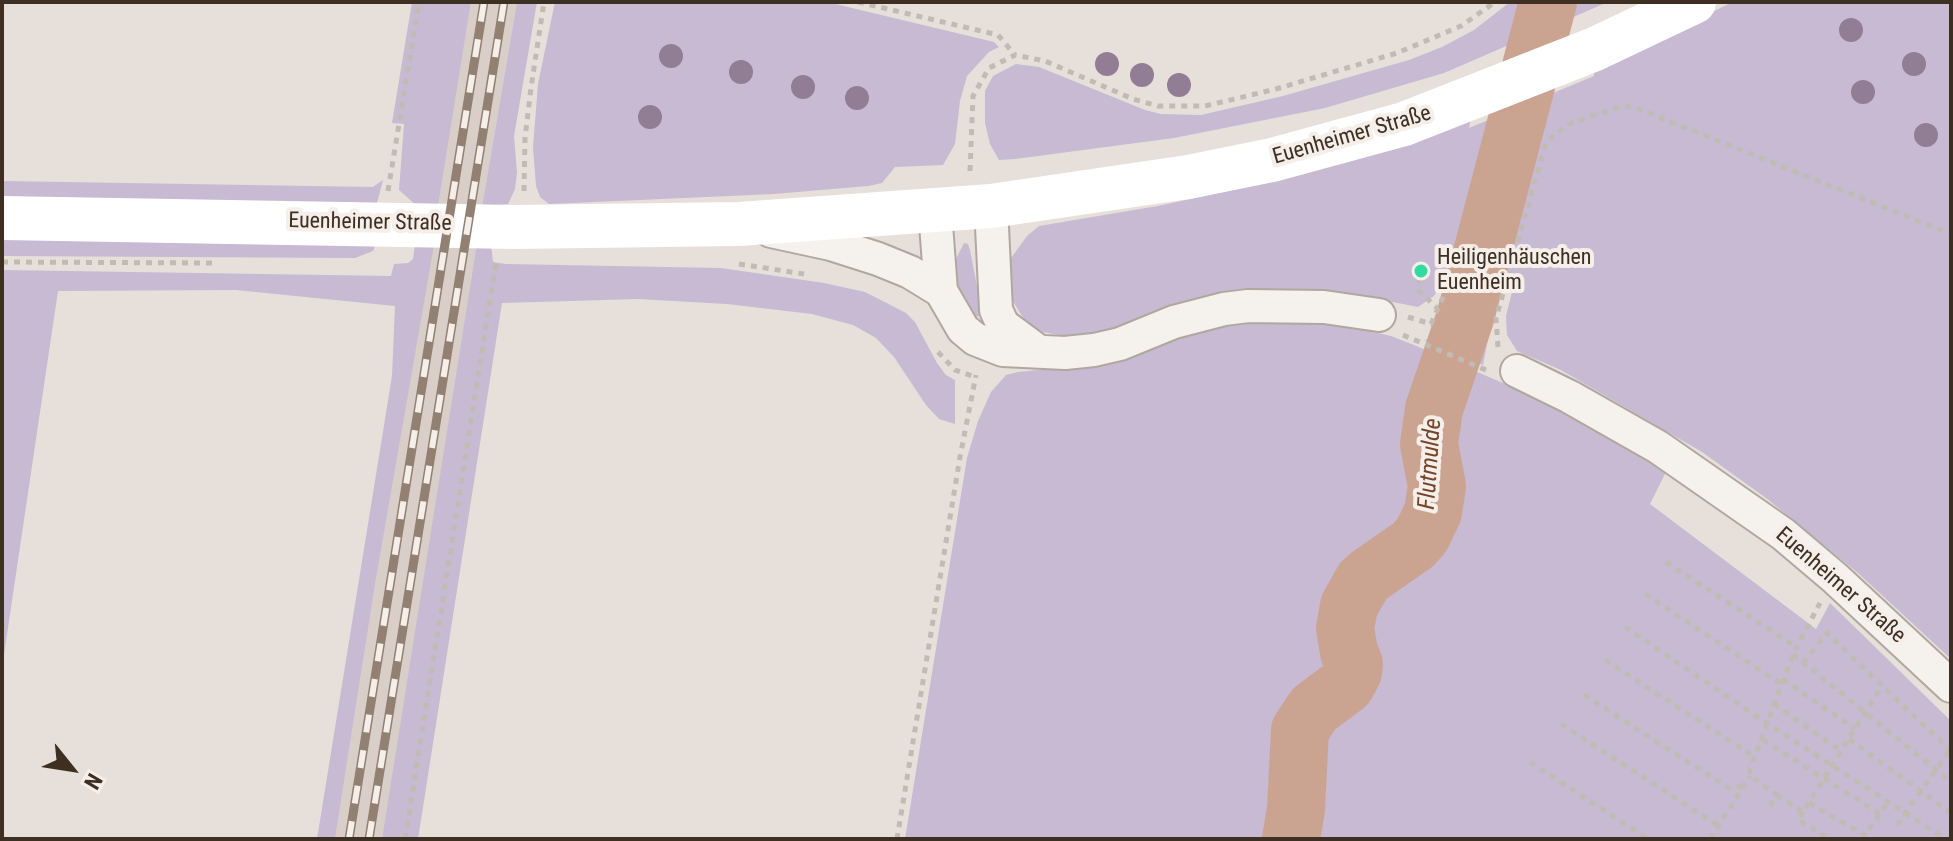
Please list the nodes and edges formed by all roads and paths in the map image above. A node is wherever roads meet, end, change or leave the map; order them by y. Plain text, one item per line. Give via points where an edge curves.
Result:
1 (419, 2) edge
2 (544, 2) edge
3 (858, 2) edge
4 (1495, 2) edge
5 (1694, 2) edge
6 (1015, 55) junction
7 (526, 163) dead end
8 (965, 209) junction
9 (2, 218) edge
10 (381, 223) junction
11 (739, 224) junction
12 (1951, 234) edge
13 (496, 265) dead end
14 (1419, 277) dead end
15 (1448, 286) dead end
16 (941, 291) junction
17 (1379, 315) dead end
18 (975, 339) junction
19 (1423, 343) dead end
20 (1038, 351) junction
21 (1482, 369) dead end
22 (1517, 371) joint
23 (1666, 562) dead end
24 (1835, 578) junction
25 (1645, 594) dead end
26 (1625, 627) dead end
27 (1796, 647) junction
28 (1793, 654) junction
29 (1605, 660) dead end
30 (1803, 663) junction
31 (1782, 681) junction
32 (1882, 686) junction
33 (1951, 686) edge
34 (1584, 695) dead end
35 (1774, 704) junction
36 (1864, 714) junction
37 (1561, 724) dead end
38 (1768, 724) junction
39 (1855, 729) junction
40 (1849, 739) junction
41 (1763, 740) junction
42 (1951, 750) edge
43 (1841, 751) junction
44 (1755, 757) junction
45 (1530, 762) dead end
46 (1832, 766) junction
47 (1936, 771) junction
48 (1750, 776) junction
49 (1824, 780) junction
50 (1951, 782) edge
51 (1745, 786) junction
52 (1921, 791) junction
53 (1777, 795) junction
54 (1889, 801) junction
55 (1809, 803) junction
56 (1770, 806) dead end
57 (1803, 812) junction
58 (1906, 812) junction
59 (1951, 813) edge
60 (1880, 814) junction
61 (1897, 825) dead end
62 (1719, 826) junction
63 (1864, 837) edge
64 (405, 839) edge
65 (897, 839) edge
66 (1648, 839) edge
67 (1710, 839) edge
68 (1830, 839) edge
69 (1946, 839) edge

1 - 10 path
2 - 7 path
3 - 6 path via 998,35
4 - 6 path via 1437,39 1205,106 1158,106 1045,61
5 - 8 main road, Euenheimer Straße via 1595,49 1404,124 1272,160
6 - 8 path via 989,68 973,96
8 - 11 main road, Euenheimer Straße
8 - 16 street, Euenheimer Straße
8 - 20 street via 1003,325
9 - 10 main road, Euenheimer Straße
10 - 11 main road, Euenheimer Straße
11 - 16 street, Euenheimer Straße via 878,259
12 - 22 path via 1622,106 1569,124 1546,142 1496,318 1499,351
13 - 64 path
14 - 15 path via 1419,291 1437,308
16 - 18 street, Euenheimer Straße via 963,329
17 - 20 street via 1324,307 1248,306 1174,322 1094,350
18 - 20 street via 1003,350
18 - 65 path via 976,377
19 - 21 path
22 - 24 street, Euenheimer Straße via 1689,467
23 - 27 path
24 - 27 path
24 - 33 street, Euenheimer Straße
25 - 31 path
26 - 38 path
27 - 28 path
28 - 30 path
28 - 31 path
29 - 44 path
30 - 32 path via 1827,633
30 - 36 path
31 - 35 path
31 - 39 path
32 - 36 path
32 - 42 path
34 - 51 path via 1729,788
35 - 38 path
35 - 43 path
36 - 39 path
36 - 47 path
37 - 62 path
38 - 41 path
38 - 46 path
39 - 40 path
40 - 43 path
40 - 52 path
41 - 44 path
41 - 49 path
42 - 47 path
43 - 46 path
44 - 48 path
45 - 66 path
46 - 49 path
46 - 54 path
47 - 50 path
47 - 52 path
48 - 51 path
48 - 53 path
49 - 55 path
49 - 60 path
51 - 62 path
52 - 58 path
52 - 59 path
53 - 56 path
53 - 57 path
54 - 58 path
54 - 60 path
55 - 57 path
55 - 63 path
57 - 68 path via 1798,820
58 - 61 path
58 - 69 path
60 - 63 path
62 - 67 path

